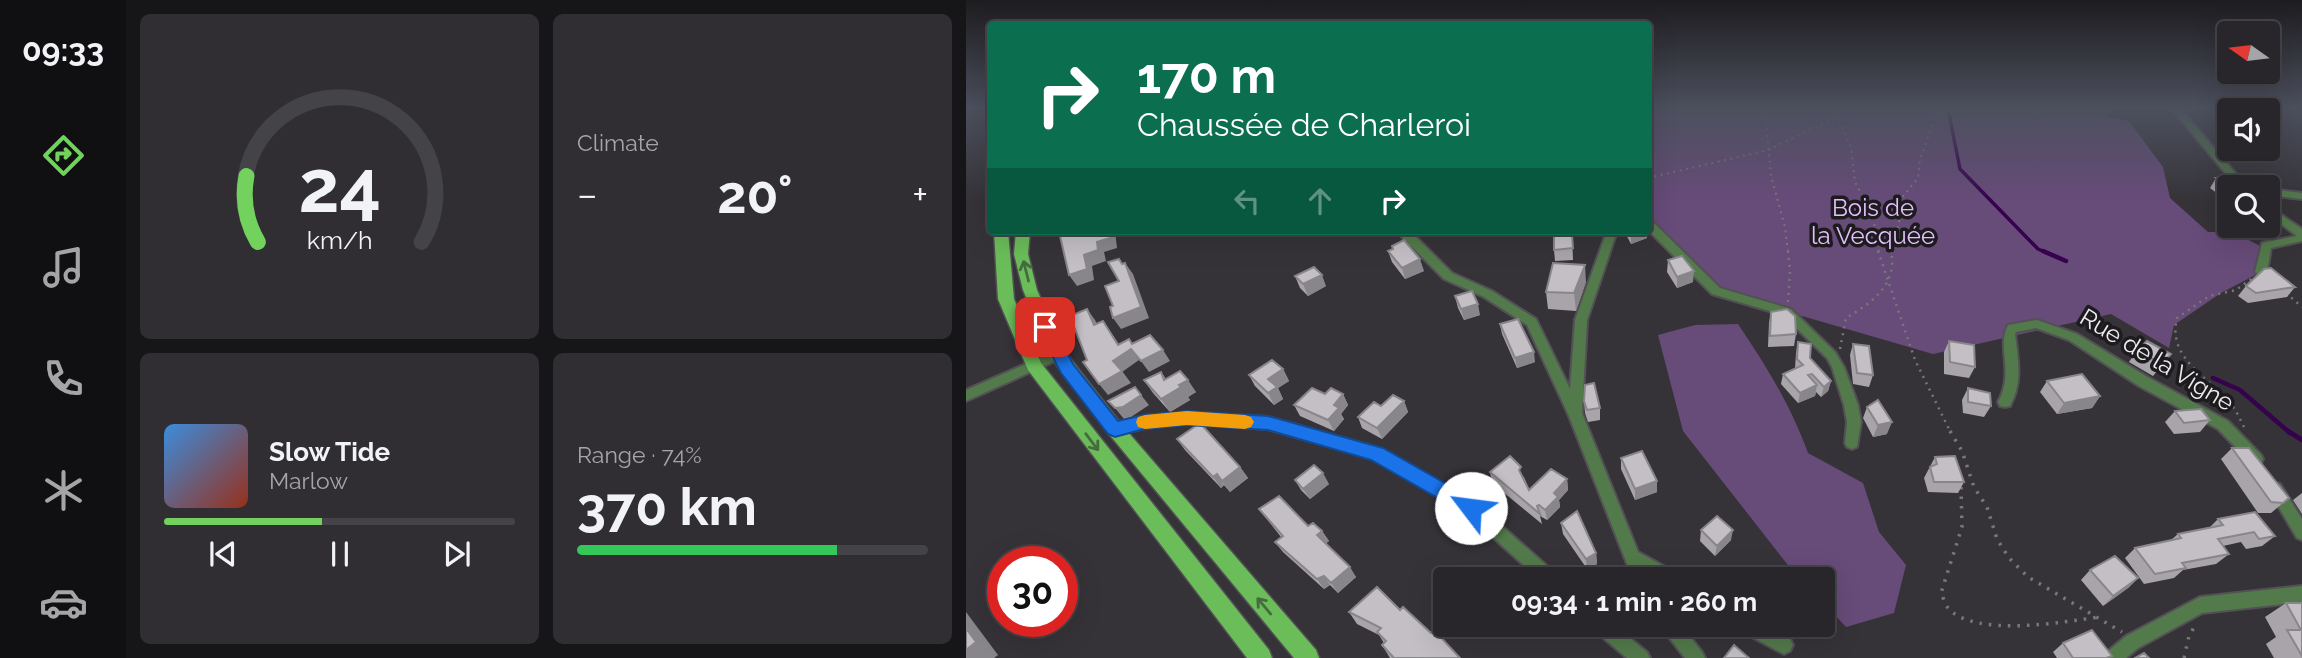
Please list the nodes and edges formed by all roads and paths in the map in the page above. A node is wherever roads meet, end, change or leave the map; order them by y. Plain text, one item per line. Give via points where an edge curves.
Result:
1 (1767, 140) edge
2 (1790, 140) edge
3 (1847, 140) edge
4 (1927, 140) edge
5 (2202, 140) edge
6 (1768, 150) junction
7 (2232, 175) edge
8 (1652, 177) edge
9 (2280, 193) edge
10 (2302, 196) edge
11 (2280, 219) edge
12 (1652, 227) edge
13 (1001, 235) edge
14 (1023, 235) edge
15 (1406, 235) edge
16 (1611, 235) edge
17 (2302, 236) edge
18 (2261, 272) joint
19 (1888, 285) junction
20 (2282, 290) edge
21 (2302, 307) edge
22 (1787, 312) junction
23 (1058, 355) junction
24 (1831, 355) junction
25 (1034, 366) junction
26 (966, 396) edge
27 (2005, 402) dead end
28 (1575, 413) junction
29 (1115, 429) junction
30 (2245, 429) dead end
31 (1852, 443) dead end
32 (1966, 462) junction
33 (1962, 466) edge
34 (1959, 482) edge
35 (2302, 533) edge
36 (1632, 557) junction
37 (1537, 567) edge
38 (1636, 567) edge
39 (1650, 567) edge
40 (2302, 594) edge
41 (2200, 605) junction
42 (2099, 617) junction
43 (1616, 637) edge
44 (1679, 637) edge
45 (1769, 637) edge
46 (2132, 642) junction
47 (1784, 645) dead end
48 (1261, 658) edge
49 (1308, 658) edge
50 (1641, 658) edge
51 (1696, 658) edge
52 (2113, 658) edge
53 (2184, 658) edge

1 - 6 path
2 - 6 path
3 - 19 path via 1855,182 1873,216
4 - 19 path via 1919,178 1900,200
5 - 7 street
6 - 8 path
6 - 22 path via 1785,227 1790,271
9 - 10 street
11 - 17 street
12 - 22 street via 1716,291
13 - 25 main road via 1006,299
23 -> 14 main road via 1030,289 1021,254
15 - 28 street via 1448,276 1532,322
16 - 28 street via 1581,320
17 - 18 street via 2266,245
18 - 30 path via 2236,290 2210,296 2177,318 2174,325 2175,344 2232,405
19 - 24 path via 1846,318 1840,352
19 - 32 path via 1915,360
20 - 21 path
22 - 24 street
23 - 25 street
23 - 29 main road
24 - 31 street via 1851,405
25 - 26 street
25 -> 48 main road
27 - 35 street, Rue de la Vigne via 2013,380 2012,328 2037,324 2057,330 2223,425 2259,463
28 - 36 street
29 - 37 street via 1187,418 1268,423 1377,453 1471,508
49 -> 29 main road
32 - 33 path
32 - 42 path via 2009,558 2047,591
34 - 42 path via 1965,513 1941,593 1942,602 1953,614 2006,625
36 - 38 street
36 - 39 street
40 - 41 street
41 - 46 street
41 - 53 path via 2203,612 2189,636
42 - 46 path
43 - 50 street
44 - 51 street
45 - 47 street
46 - 52 street

